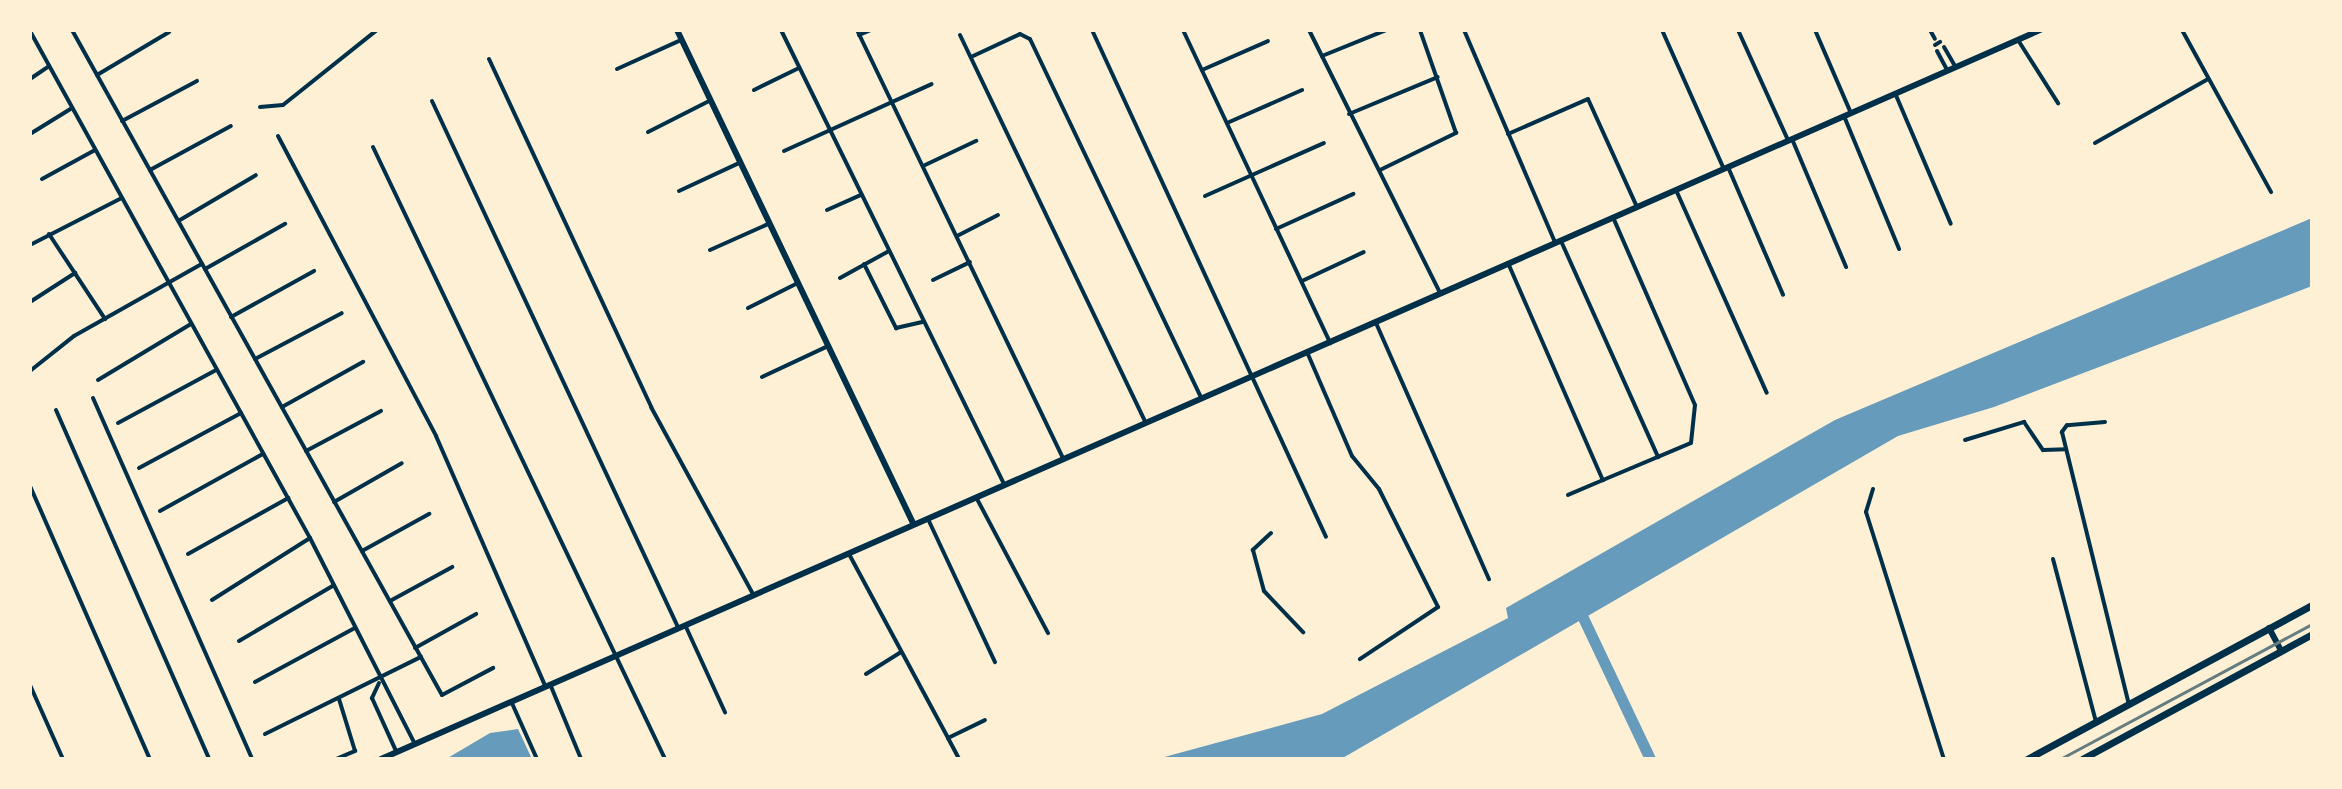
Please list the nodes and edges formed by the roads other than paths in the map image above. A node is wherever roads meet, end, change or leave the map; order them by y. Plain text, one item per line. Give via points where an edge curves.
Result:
1 (72, 30) edge
2 (377, 30) edge
3 (677, 30) edge
4 (781, 30) edge
5 (871, 30) edge
6 (1092, 30) edge
7 (1183, 30) edge
8 (1309, 30) edge
9 (1386, 30) edge
10 (1420, 30) edge
11 (1464, 30) edge
12 (1662, 30) edge
13 (1738, 30) edge
14 (1815, 30) edge
15 (1930, 30) edge
16 (2040, 30) edge
17 (2182, 30) edge
18 (30, 31) edge
19 (169, 32) dead end
20 (858, 32) edge
21 (2027, 33) edge
22 (960, 35) dead end
23 (681, 40) junction
24 (2018, 40) junction
25 (1268, 41) dead end
26 (1940, 42) junction
27 (1322, 56) junction
28 (971, 57) junction
29 (489, 59) dead end
30 (49, 66) junction
31 (1955, 66) junction
32 (799, 67) junction
33 (617, 69) dead end
34 (1202, 70) junction
35 (1947, 70) junction
36 (97, 75) junction
37 (1438, 77) junction
38 (30, 79) edge
39 (2208, 79) junction
40 (197, 81) dead end
41 (932, 84) dead end
42 (754, 90) dead end
43 (1302, 90) dead end
44 (1895, 93) junction
45 (432, 101) dead end
46 (709, 101) junction
47 (890, 102) junction
48 (2058, 103) dead end
49 (260, 107) dead end
50 (72, 108) junction
51 (1349, 114) junction
52 (1847, 114) junction
53 (122, 121) junction
54 (1227, 123) junction
55 (231, 126) dead end
56 (830, 130) junction
57 (648, 132) dead end
58 (30, 134) edge
59 (1508, 134) junction
60 (278, 136) dead end
61 (1790, 139) junction
62 (976, 141) dead end
63 (1324, 143) dead end
64 (2095, 143) dead end
65 (373, 147) dead end
66 (95, 150) junction
67 (784, 151) dead end
68 (739, 163) junction
69 (923, 166) junction
70 (1726, 168) junction
71 (150, 170) junction
72 (1380, 170) junction
73 (256, 175) dead end
74 (1252, 176) junction
75 (42, 179) dead end
76 (1676, 190) junction
77 (679, 191) dead end
78 (2271, 192) dead end
79 (1353, 194) dead end
80 (860, 195) junction
81 (1205, 196) dead end
82 (122, 198) junction
83 (1637, 207) junction
84 (827, 210) dead end
85 (998, 215) dead end
86 (1613, 217) junction
87 (180, 220) junction
88 (285, 224) dead end
89 (768, 224) junction
90 (1951, 224) dead end
91 (1276, 229) junction
92 (49, 233) junction
93 (957, 236) junction
94 (1557, 240) junction
95 (30, 245) edge
96 (1899, 249) dead end
97 (710, 250) dead end
98 (889, 251) junction
99 (1364, 252) dead end
100 (970, 262) junction
101 (1508, 263) junction
102 (864, 264) junction
103 (204, 267) junction
104 (1846, 267) dead end
105 (314, 271) dead end
106 (75, 273) junction
107 (840, 278) dead end
108 (933, 280) dead end
109 (1302, 281) junction
110 (169, 283) junction
111 (796, 284) junction
112 (1442, 295) junction
113 (1783, 295) dead end
114 (30, 302) edge
115 (748, 308) dead end
116 (342, 313) dead end
117 (231, 317) junction
118 (105, 319) junction
119 (923, 322) junction
120 (1376, 323) junction
121 (191, 324) junction
122 (1330, 343) junction
123 (826, 347) junction
124 (1307, 352) junction
125 (255, 359) junction
126 (363, 362) dead end
127 (216, 370) junction
128 (30, 371) edge
129 (1251, 376) junction
130 (762, 377) dead end
131 (98, 380) dead end
132 (1767, 393) dead end
133 (93, 398) dead end
134 (1202, 400) junction
135 (282, 407) junction
136 (56, 410) dead end
137 (381, 411) dead end
138 (241, 413) junction
139 (2105, 422) dead end
140 (118, 423) dead end
141 (1146, 423) junction
142 (1965, 440) dead end
143 (2066, 449) junction
144 (306, 451) junction
145 (263, 454) junction
146 (1658, 457) junction
147 (1063, 458) junction
148 (402, 463) dead end
149 (139, 468) dead end
150 (1603, 480) junction
151 (1004, 484) junction
152 (30, 486) edge
153 (1873, 489) dead end
154 (1568, 495) dead end
155 (976, 496) junction
156 (288, 498) junction
157 (334, 502) junction
158 (160, 511) dead end
159 (429, 514) dead end
160 (927, 517) junction
161 (913, 523) junction
162 (1271, 533) dead end
163 (1326, 537) dead end
164 (310, 538) junction
165 (362, 551) junction
166 (848, 552) junction
167 (188, 554) dead end
168 (2053, 559) dead end
169 (452, 567) dead end
170 (1489, 579) dead end
171 (334, 585) junction
172 (753, 594) junction
173 (212, 600) dead end
174 (390, 601) junction
175 (2312, 605) edge
176 (476, 614) dead end
177 (681, 626) junction
178 (355, 628) junction
179 (2269, 628) junction
180 (1303, 632) dead end
181 (1048, 633) dead end
182 (2312, 634) edge
183 (239, 641) dead end
184 (415, 648) junction
185 (2281, 651) junction
186 (900, 653) junction
187 (619, 654) junction
188 (421, 657) junction
189 (1360, 659) dead end
190 (995, 662) dead end
191 (493, 668) dead end
192 (866, 674) dead end
193 (380, 681) junction
194 (255, 682) dead end
195 (30, 685) edge
196 (548, 685) junction
197 (339, 699) junction
198 (511, 701) junction
199 (2129, 704) junction
200 (725, 712) dead end
201 (985, 720) dead end
202 (2096, 722) junction
203 (265, 734) dead end
204 (948, 738) junction
205 (415, 744) junction
206 (396, 752) junction
207 (63, 759) edge
208 (150, 759) edge
209 (209, 759) edge
210 (252, 759) edge
211 (336, 759) edge
212 (381, 759) edge
213 (537, 759) edge
214 (581, 759) edge
215 (665, 759) edge
216 (959, 759) edge
217 (1944, 759) edge
218 (2027, 759) edge
219 (2082, 759) edge

1 - 36 street
2 - 49 street via 283,105
3 - 23 main road
4 - 32 street
5 - 20 street
6 - 129 street
7 - 34 street
8 - 27 street
9 - 27 street
10 - 37 street
11 - 59 street
12 - 70 street
13 - 61 street
14 - 52 street
15 - 26 street
16 - 21 main road
17 - 39 street
18 - 30 street
19 - 36 street
20 - 47 street
21 - 24 main road
22 - 28 street
23 - 33 street
23 - 46 main road
24 - 31 main road
24 - 48 street
25 - 34 street
26 - 31 street
26 - 35 street via 1936,48
27 - 51 street
28 - 134 street via 1020,34 1030,39
28 - 141 street
29 - 172 street via 651,407
30 - 38 street
30 - 50 street
31 - 35 main road
32 - 42 street
32 - 56 street
34 - 54 street
35 - 44 main road
36 - 53 street
37 - 51 street
37 - 72 street via 1456,133
39 - 64 street
39 - 78 street
40 - 53 street
41 - 47 street
43 - 54 street
44 - 52 main road
44 - 90 street
45 - 177 street
46 - 57 street
46 - 68 main road
47 - 56 street
47 - 69 street
50 - 58 street
50 - 66 street
51 - 72 street
52 - 61 main road
52 - 96 street
53 - 71 street
54 - 74 street
55 - 71 street
56 - 67 street
56 - 80 street
59 - 83 street via 1591,100
59 - 94 street
60 - 196 street via 436,436
61 - 70 main road
61 - 104 street
62 - 69 street
63 - 74 street
65 - 187 street
66 - 75 street
66 - 82 street
68 - 77 street
68 - 89 main road
69 - 93 street
70 - 76 main road
70 - 113 street
71 - 87 street
72 - 112 street
73 - 87 street
74 - 81 street
74 - 91 street
76 - 83 main road
76 - 132 street
79 - 91 street
80 - 84 street
80 - 98 street
82 - 92 street
82 - 110 street
83 - 86 main road
85 - 93 street
86 - 94 main road
86 - 146 street via 1695,405 1693,441
87 - 103 street
88 - 103 street
89 - 97 street
89 - 111 main road
91 - 109 street
92 - 95 street
92 - 106 street
93 - 100 street
94 - 101 main road
94 - 146 street
98 - 102 street
98 - 119 street
99 - 109 street
100 - 108 street
100 - 147 street
101 - 112 main road
101 - 150 street
102 - 107 street
102 - 119 street via 896,328
103 - 110 street
103 - 117 street
105 - 117 street
106 - 114 street
106 - 118 street
109 - 122 street
110 - 118 street
110 - 121 street
111 - 115 street
111 - 123 main road
112 - 120 main road
116 - 125 street
117 - 125 street
118 - 128 street
119 - 151 street
120 - 122 main road
120 - 170 street
121 - 127 street
121 - 131 street
122 - 124 main road
123 - 130 street
123 - 161 main road
124 - 129 main road
124 - 189 street via 1352,456 1379,489 1438,607
125 - 135 street
126 - 135 street
127 - 138 street
127 - 140 street
129 - 134 main road
129 - 163 street
133 - 210 street
134 - 141 main road
135 - 144 street
136 - 209 street
137 - 144 street
138 - 145 street
138 - 149 street
139 - 143 street via 2067,425
141 - 147 main road
142 - 143 street via 2024,422 2043,450
143 - 199 street
144 - 157 street
145 - 156 street
145 - 158 street
146 - 150 street
147 - 151 main road
148 - 157 street
150 - 154 street
151 - 155 main road
152 - 208 street
153 - 217 street via 1866,512
155 - 160 main road
155 - 181 street
156 - 164 street
156 - 167 street
157 - 165 street
159 - 165 street
160 - 161 main road
160 - 190 street
161 - 166 main road
162 - 180 street via 1253,550 1264,591
164 - 171 street
164 - 173 street
165 - 174 street
166 - 172 main road
166 - 186 street
168 - 202 street
169 - 174 street
171 - 178 street
171 - 183 street
172 - 177 main road
174 - 184 street
175 - 179 main road
176 - 184 street
177 - 187 main road
177 - 200 street
178 - 193 street
178 - 194 street
179 - 185 main road
179 - 199 main road
182 - 185 main road
184 - 188 street
185 - 219 main road
186 - 192 street
186 - 204 street
187 - 196 main road
187 - 215 street
188 - 191 street via 442,695
188 - 193 street
193 - 197 street
193 - 205 street
193 - 206 street via 372,698
195 - 207 street
196 - 198 main road
196 - 214 street
197 - 203 street
197 - 211 street via 355,751
198 - 205 main road
198 - 213 street
199 - 202 main road
201 - 204 street
202 - 218 main road
204 - 216 street
205 - 206 main road
206 - 212 main road

